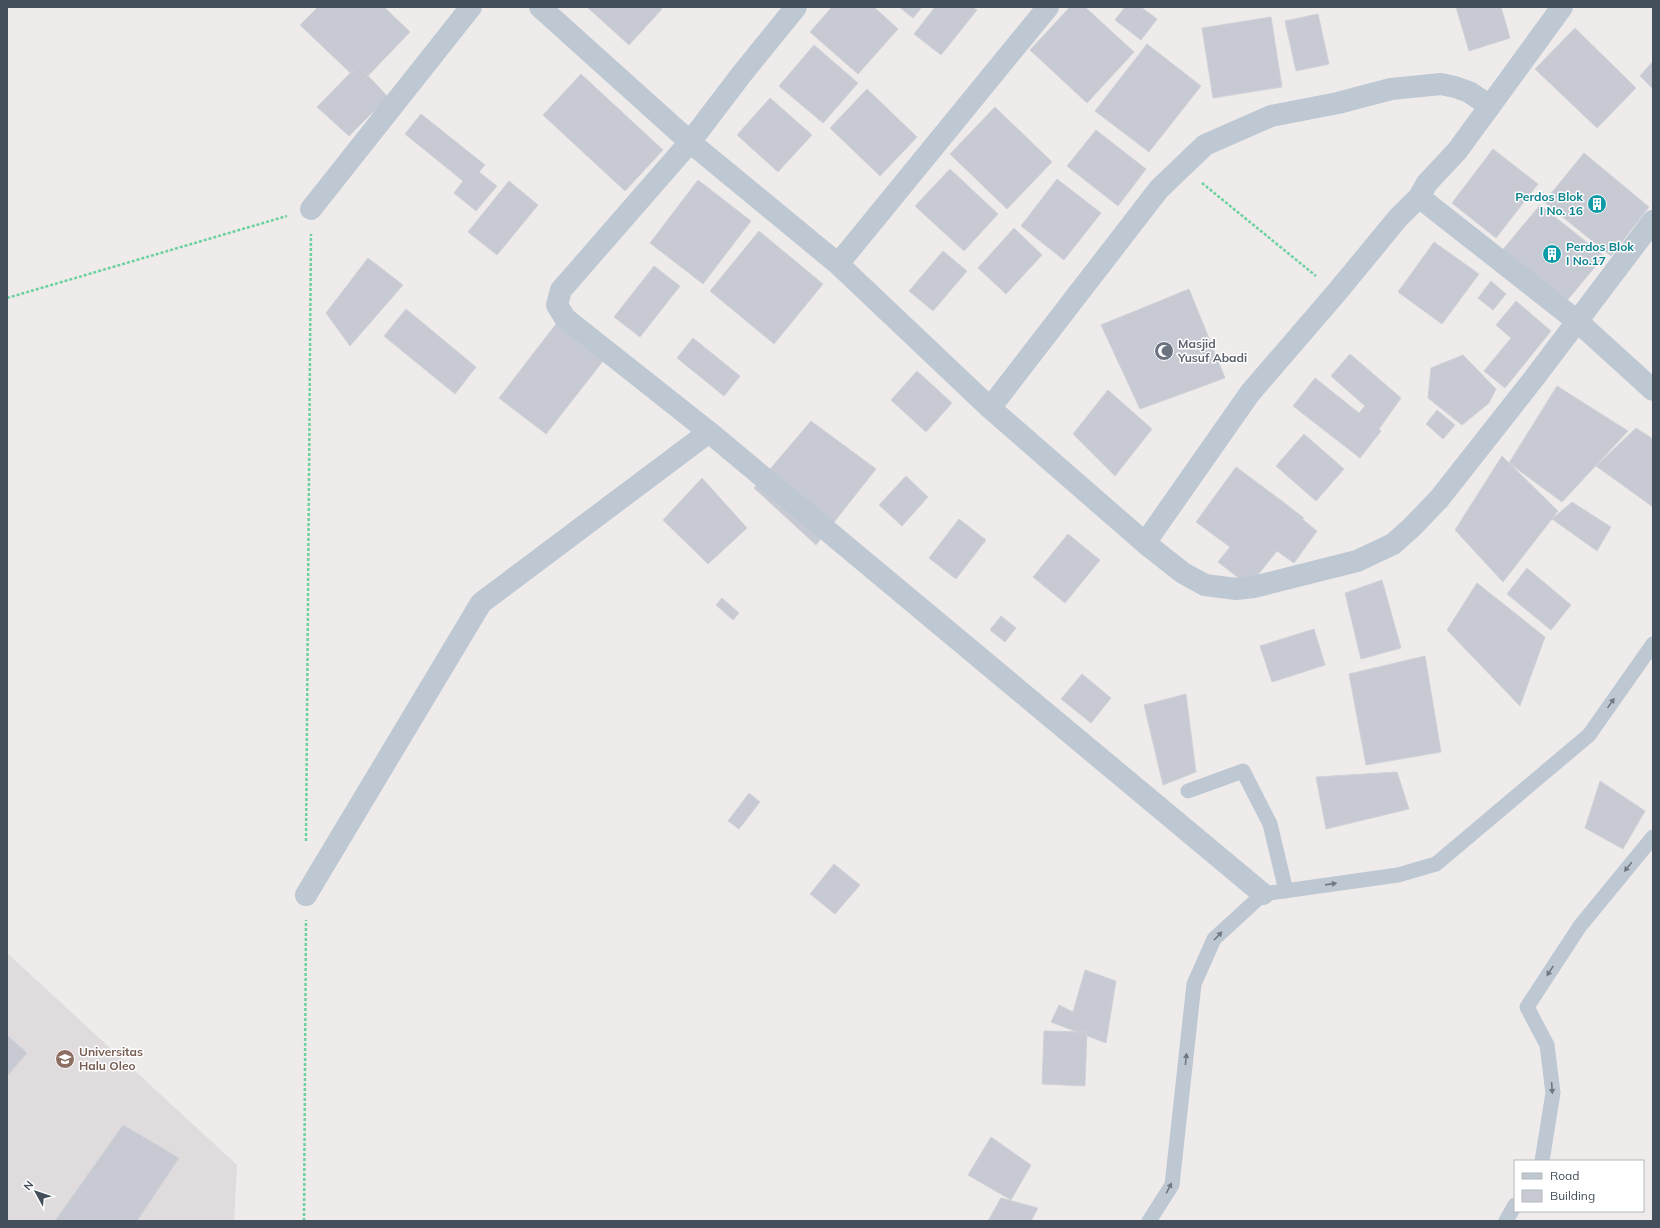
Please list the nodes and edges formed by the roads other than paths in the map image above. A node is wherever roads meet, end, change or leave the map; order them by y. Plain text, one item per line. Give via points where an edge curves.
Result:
1 (472, 7) edge
2 (540, 7) edge
3 (796, 7) edge
4 (1048, 7) edge
5 (1562, 7) edge
6 (1490, 106) junction
7 (690, 142) junction
8 (1419, 197) junction
9 (311, 208) road end
10 (1653, 221) edge
11 (838, 264) junction
12 (1577, 321) junction
13 (1653, 390) edge
14 (990, 408) junction
15 (709, 432) junction
16 (1145, 544) junction
17 (1653, 644) edge
18 (1188, 791) dead end
19 (1653, 837) edge
20 (1286, 891) junction
21 (1263, 894) junction
22 (306, 895) road end
23 (1542, 1160) edge
24 (1514, 1207) edge
25 (1149, 1221) edge
26 (1506, 1221) edge

1 - 9 street
2 - 7 street
3 - 7 street via 740,75
4 - 11 street
5 - 6 street
6 - 8 street via 1457,151 1427,183
6 - 14 street via 1469,92 1441,84 1391,89 1338,103 1271,116 1205,145 1160,189
7 - 11 street
7 - 15 street via 561,290 558,305 565,318
8 - 12 street
8 - 16 street via 1398,218 1250,393
10 - 12 street
11 - 14 street
12 - 13 street
12 - 16 street via 1439,499 1394,544 1357,561 1254,587 1236,589 1205,585 1183,574
14 - 16 street
15 - 21 street
15 - 22 street via 481,603
20 -> 17 lane via 1398,875 1436,864 1589,735
18 - 20 lane via 1243,771 1270,824
19 -> 23 lane via 1580,926 1527,1007 1548,1045 1553,1093
20 - 21 lane
25 -> 21 lane via 1172,1185 1194,984 1214,939
24 - 26 lane

